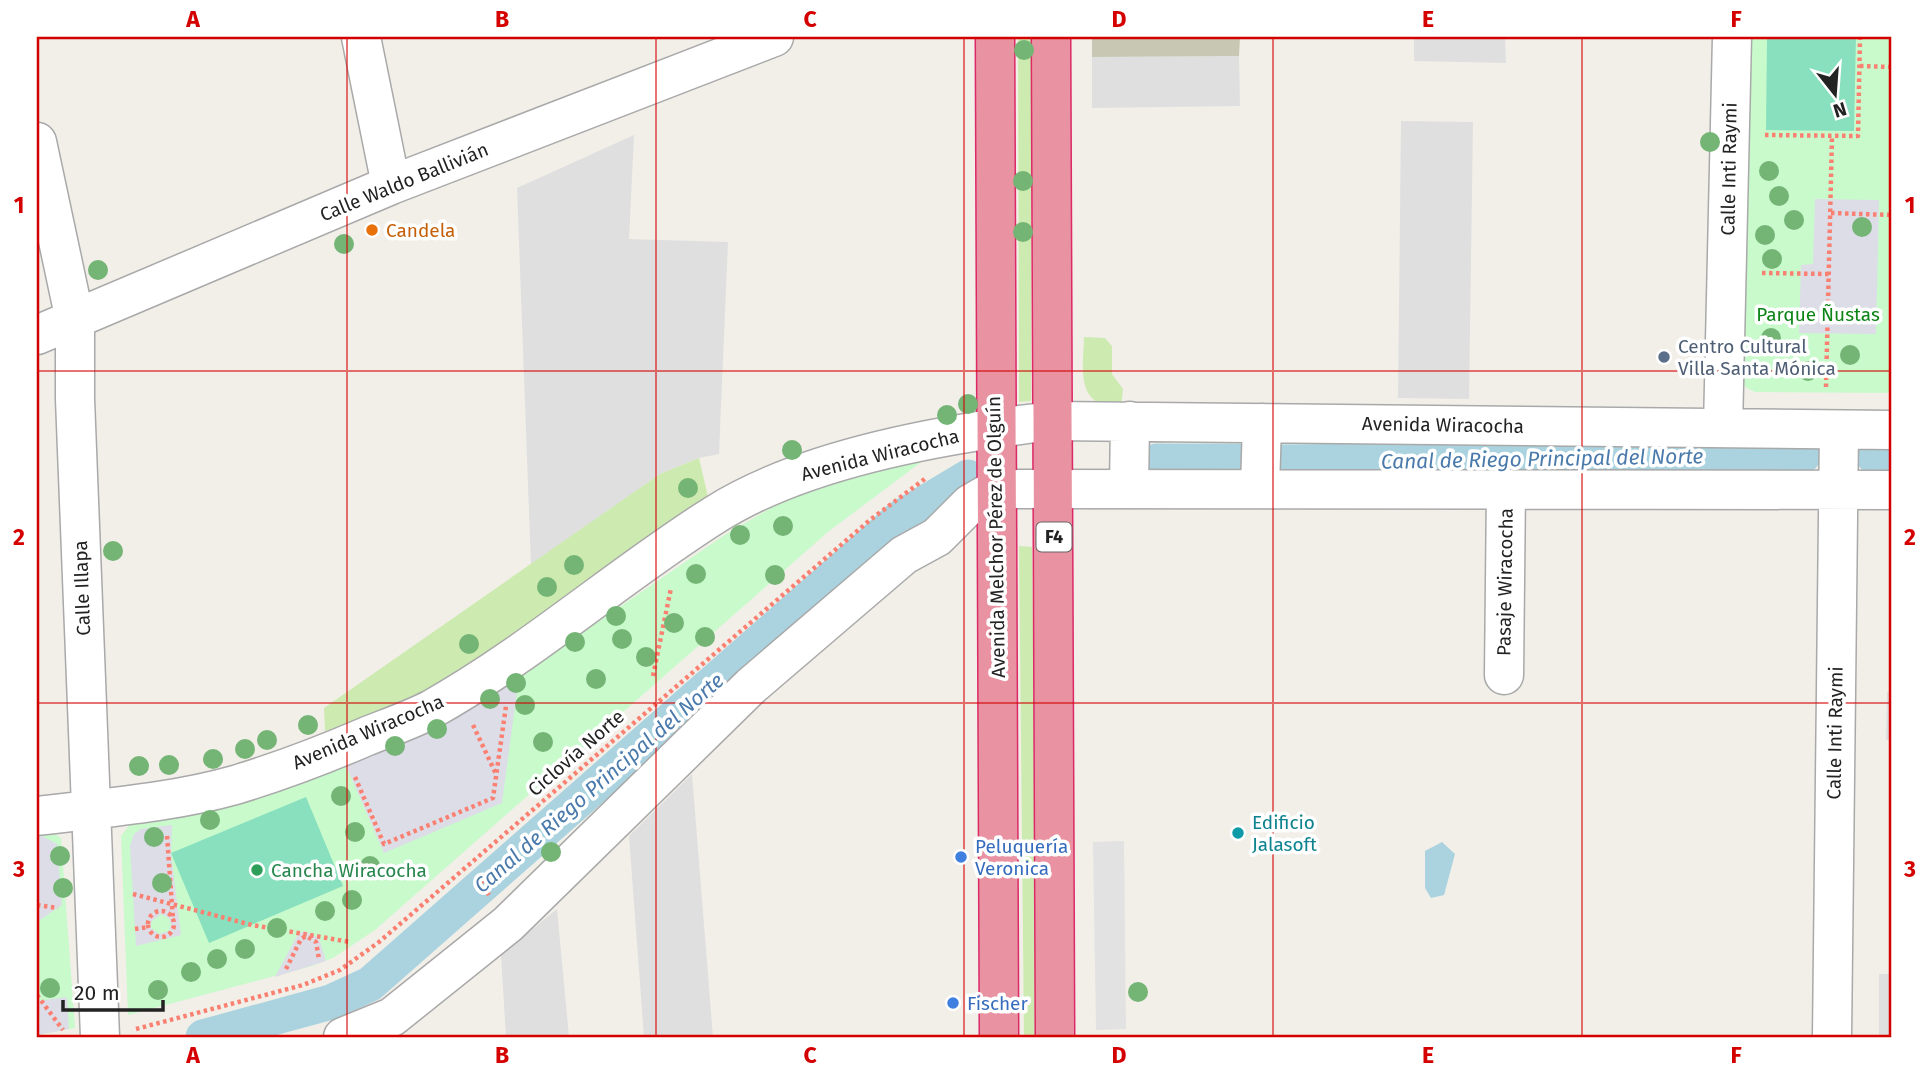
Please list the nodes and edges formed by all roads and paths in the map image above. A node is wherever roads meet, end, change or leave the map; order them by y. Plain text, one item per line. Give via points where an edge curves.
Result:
1 (361, 37) edge
2 (774, 37) edge
3 (995, 37) edge
4 (1051, 37) edge
5 (1732, 37) edge
6 (1860, 37) edge
7 (1860, 66) junction
8 (1892, 66) edge
9 (1753, 135) dead end
10 (1832, 136) junction
11 (37, 142) edge
12 (391, 185) junction
13 (1831, 213) junction
14 (1892, 215) edge
15 (1751, 273) dead end
16 (1829, 274) junction
17 (75, 320) junction
18 (37, 335) edge
19 (1826, 387) dead end
20 (1052, 421) junction
21 (1130, 421) junction
22 (1262, 423) junction
23 (994, 427) junction
24 (1723, 428) junction
25 (1839, 430) junction
26 (1892, 430) edge
27 (933, 472) dead end
28 (1054, 487) junction
29 (1129, 487) junction
30 (1260, 488) junction
31 (1506, 488) junction
32 (996, 489) junction
33 (1838, 489) junction
34 (1892, 490) edge
35 (673, 578) dead end
36 (1504, 675) dead end
37 (653, 676) dead end
38 (508, 693) dead end
39 (469, 718) dead end
40 (351, 767) dead end
41 (497, 775) junction
42 (91, 809) junction
43 (37, 816) edge
44 (167, 826) dead end
45 (477, 875) dead end
46 (133, 894) dead end
47 (493, 900) dead end
48 (172, 904) junction
49 (37, 905) edge
50 (58, 908) dead end
51 (173, 919) junction
52 (148, 927) junction
53 (135, 929) dead end
54 (306, 936) junction
55 (350, 942) dead end
56 (319, 959) dead end
57 (286, 969) dead end
58 (37, 995) edge
59 (140, 1028) dead end
60 (64, 1030) dead end
61 (100, 1037) edge
62 (343, 1037) edge
63 (999, 1037) edge
64 (1055, 1037) edge
65 (1832, 1037) edge

1 - 12 street
2 - 12 street, Calle Waldo Ballivián
3 - 23 highway, Avenida Melchor Pérez de Olguín
4 - 20 highway, F4
5 - 24 street, Calle Inti Raymi
6 - 7 path
7 - 8 path
7 - 10 path via 1858,136
9 - 10 path
10 - 13 path
11 - 17 street, Calle Illapa
12 - 17 street, Calle Waldo Ballivián
13 - 14 path
13 - 16 path
15 - 16 path
16 - 19 path
17 - 18 street, Calle Waldo Ballivián
17 - 42 street, Calle Illapa
20 - 21 street, Avenida Wiracocha
20 - 23 street, Avenida Wiracocha
20 - 28 highway, F4
21 - 22 street, Avenida Wiracocha
21 - 29 street
22 - 24 street, Avenida Wiracocha
22 - 30 street
23 - 32 highway, Avenida Melchor Pérez de Olguín
23 - 42 street, Avenida Wiracocha via 824,466 766,488 718,512 516,657 429,710 347,745 235,785
24 - 25 street, Avenida Wiracocha
25 - 26 street, Avenida Wiracocha
25 - 33 street, Calle Inti Raymi
27 - 59 path, Ciclovía Norte via 870,520 341,970 303,985
28 - 29 street
28 - 32 street
28 - 64 highway, F4
29 - 30 street
30 - 31 street
31 - 33 street
31 - 36 street, Pasaje Wiracocha
32 - 62 street via 970,504 937,537 904,555 751,686 508,924 392,1017
32 - 63 highway, Avenida Melchor Pérez de Olguín
33 - 34 street
33 - 65 street, Calle Inti Raymi
35 - 37 path
38 - 41 path
39 - 41 path
40 - 41 path via 384,845 494,799
42 - 43 street, Avenida Wiracocha
42 - 61 street, Calle Illapa
44 - 48 path
45 - 47 path
46 - 48 path
48 - 51 path
48 - 54 path
49 - 50 path
51 - 52 path via 168,912 159,911 152,914
51 - 52 path via 172,932 164,937 155,936
52 - 53 path
54 - 55 path
54 - 56 path via 316,942
54 - 57 path
58 - 60 path

